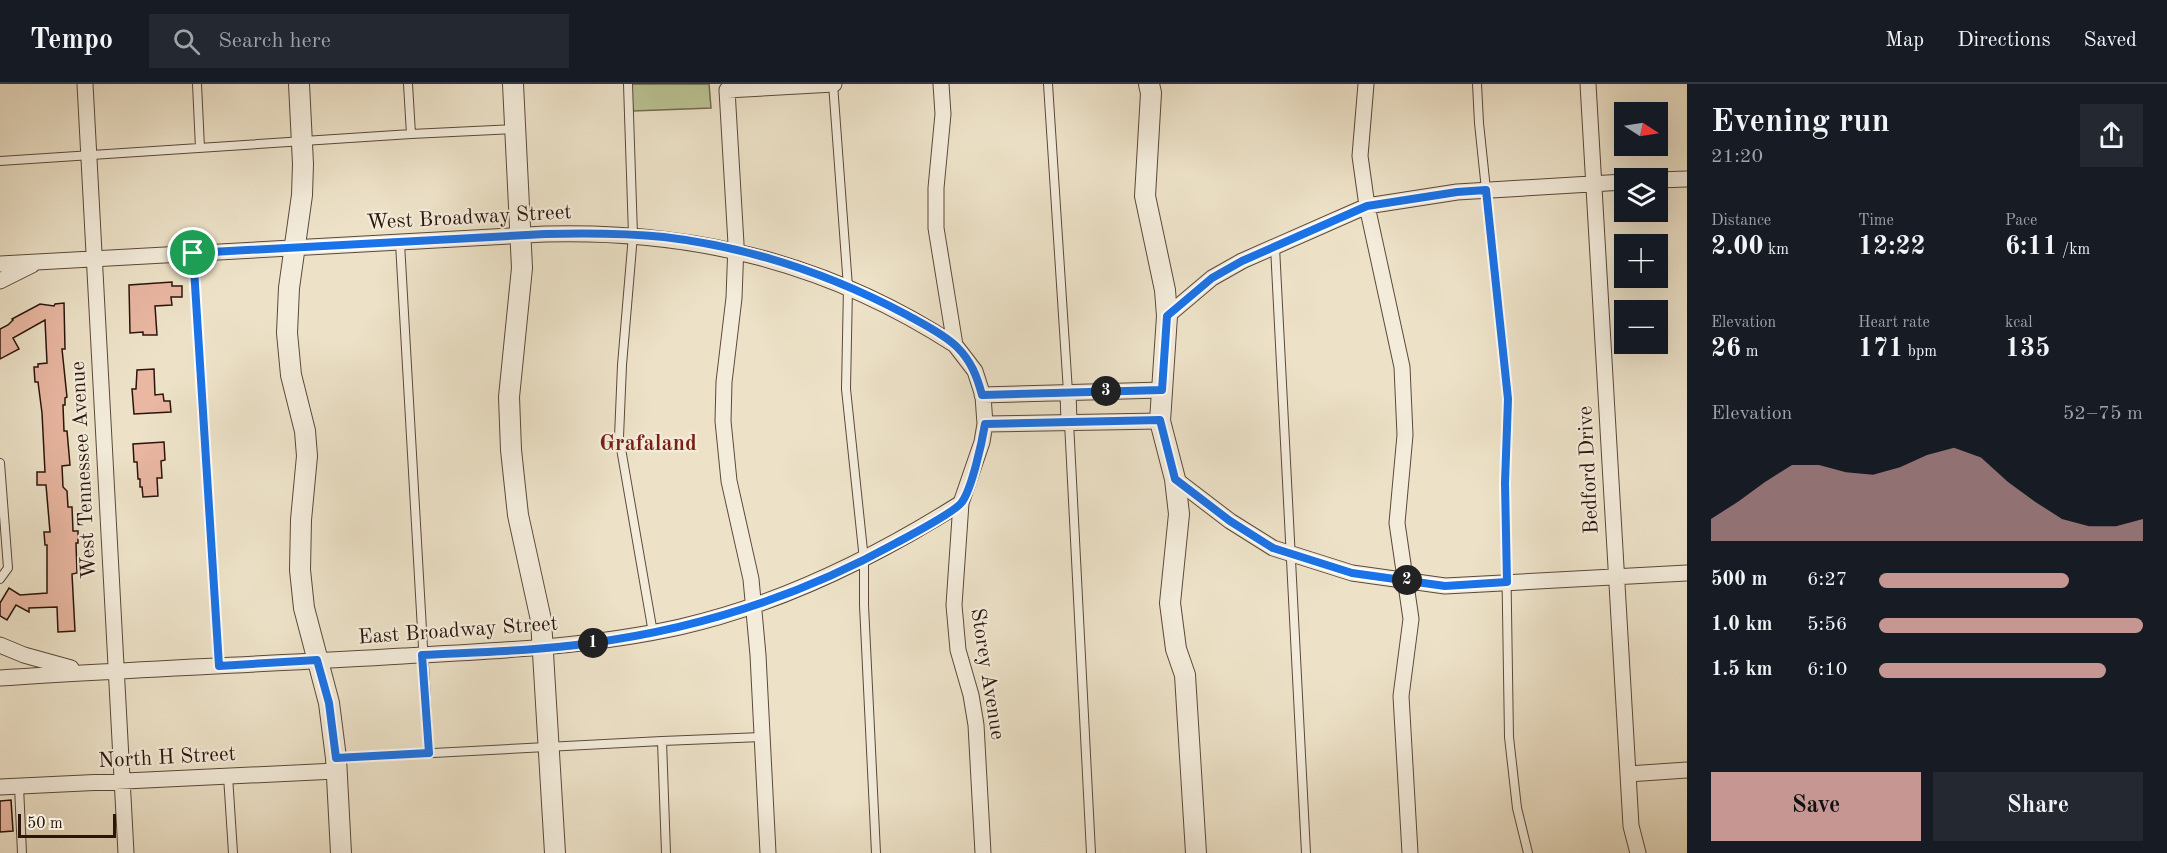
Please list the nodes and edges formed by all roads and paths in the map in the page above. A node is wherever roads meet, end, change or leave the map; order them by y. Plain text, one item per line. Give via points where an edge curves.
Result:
1 (85, 84) edge
2 (197, 84) edge
3 (299, 84) edge
4 (408, 84) edge
5 (513, 84) edge
6 (628, 84) edge
7 (834, 84) edge
8 (940, 84) edge
9 (1048, 84) edge
10 (1149, 84) edge
11 (1366, 84) edge
12 (1478, 84) edge
13 (1588, 84) edge
14 (516, 129) junction
15 (411, 134) junction
16 (302, 141) junction
17 (200, 148) junction
18 (89, 156) junction
19 (0, 161) edge
20 (1687, 179) edge
21 (1668, 180) edge
22 (1614, 183) edge
23 (1594, 184) junction
24 (1486, 190) junction
25 (1367, 206) junction
26 (633, 235) junction
27 (521, 236) junction
28 (400, 243) junction
29 (1275, 247) junction
30 (295, 248) junction
31 (736, 251) junction
32 (193, 253) junction
33 (94, 258) junction
34 (39, 262) junction
35 (0, 264) edge
36 (0, 281) edge
37 (848, 287) junction
38 (1167, 316) junction
39 (955, 345) junction
40 (1162, 390) junction
41 (1068, 392) junction
42 (982, 395) junction
43 (1160, 420) junction
44 (1069, 422) junction
45 (985, 424) junction
46 (0, 463) edge
47 (1175, 479) junction
48 (961, 503) junction
49 (1290, 553) junction
50 (864, 560) junction
51 (1687, 573) edge
52 (1617, 576) junction
53 (0, 579) edge
54 (1406, 580) junction
55 (1507, 582) junction
56 (753, 605) junction
57 (653, 633) junction
58 (0, 645) edge
59 (544, 648) junction
60 (422, 655) junction
61 (317, 660) junction
62 (219, 666) junction
63 (88, 672) junction
64 (116, 672) junction
65 (0, 678) edge
66 (762, 737) junction
67 (662, 741) junction
68 (549, 747) junction
69 (429, 753) junction
70 (336, 764) junction
71 (1687, 770) edge
72 (1628, 774) junction
73 (228, 776) junction
74 (122, 781) junction
75 (19, 786) junction
76 (0, 787) edge
77 (22, 853) edge
78 (126, 853) edge
79 (233, 853) edge
80 (341, 853) edge
81 (555, 853) edge
82 (666, 853) edge
83 (768, 853) edge
84 (876, 853) edge
85 (982, 853) edge
86 (1091, 853) edge
87 (1196, 853) edge
88 (1306, 853) edge
89 (1410, 853) edge
90 (1528, 853) edge
91 (1638, 853) edge

1 - 18 street, West Tennessee Avenue
2 - 17 lane
3 - 16 street
4 - 15 lane
5 - 14 street
6 - 26 lane
7 - 31 street via 727,90
7 - 37 lane
8 - 39 street, Storey Avenue via 943,114 936,228
9 - 41 lane
10 - 38 street via 1145,196
11 - 25 street via 1360,156
12 - 24 lane
13 - 23 street, Bedford Drive
14 - 15 lane
14 - 27 street
15 - 16 lane
16 - 17 lane
16 - 30 street via 302,195
17 - 18 lane
18 - 19 lane
18 - 33 street, West Tennessee Avenue
20 - 21 street
22 - 23 street
23 - 24 street
23 - 52 street, Bedford Drive
24 - 25 street
24 - 55 lane via 1508,399
25 - 29 street
25 - 54 street via 1402,367 1405,435 1397,523
26 - 27 street, West Broadway Street via 587,232
26 - 31 street, West Broadway Street
26 - 57 lane via 619,437
27 - 28 street, West Broadway Street
27 - 59 street via 520,297 509,397 511,450 518,515
28 - 30 street, West Broadway Street
28 - 60 lane
29 - 38 street via 1212,278
29 - 49 lane
30 - 32 street, West Broadway Street
30 - 61 street via 287,333 291,375 308,456 300,570 304,608
31 - 37 street, West Broadway Street via 794,266
31 - 56 street via 723,421 729,481 748,561
32 - 33 street, West Broadway Street
32 - 62 lane
33 - 34 street, West Broadway Street
33 - 64 street, West Tennessee Avenue
34 - 35 street, West Broadway Street
34 - 36 street
37 - 39 street, West Broadway Street via 914,319
37 - 50 lane via 846,389
38 - 40 street
39 - 42 street, Storey Avenue via 975,371
40 - 41 street
40 - 43 street
41 - 42 street
41 - 44 street
42 - 45 street, Storey Avenue
43 - 44 street
43 - 47 street
44 - 45 street
44 - 86 lane
45 - 48 street, Storey Avenue
46 - 53 lane via 8,568
47 - 49 street via 1230,521 1273,548
47 - 87 street via 1179,513 1170,603 1176,649 1185,675
48 - 50 street, East Broadway Street
48 - 85 street, Storey Avenue via 955,632 976,724
49 - 54 street via 1352,573
49 - 88 lane
50 - 56 street, East Broadway Street via 811,585
50 - 84 lane
51 - 52 street
52 - 55 street
52 - 72 street, Bedford Drive
54 - 55 street via 1445,586
54 - 89 street via 1411,619 1401,696
55 - 90 lane via 1509,737 1517,807
56 - 57 street, East Broadway Street
56 - 66 street
57 - 59 street, East Broadway Street
58 - 63 street
59 - 60 street, East Broadway Street
59 - 68 street
60 - 61 street, East Broadway Street
60 - 69 lane
61 - 62 street, East Broadway Street
61 - 70 street via 329,703
62 - 64 street, East Broadway Street
63 - 64 street, East Broadway Street
63 - 65 street, East Broadway Street
64 - 74 street, West Tennessee Avenue
66 - 67 lane
66 - 83 street
67 - 68 lane
67 - 82 lane
68 - 69 lane
68 - 81 street
69 - 70 lane
70 - 73 street, North H Street
70 - 80 street
71 - 72 street
72 - 91 street, Bedford Drive via 1631,826
73 - 74 street, North H Street
73 - 79 lane
74 - 75 street, North H Street
74 - 78 street, West Tennessee Avenue
75 - 76 street, North H Street
75 - 77 lane

